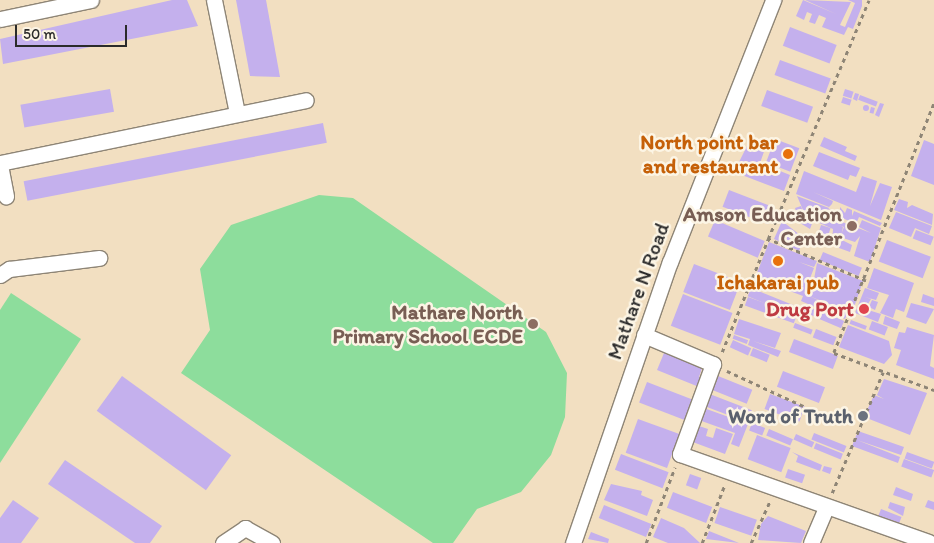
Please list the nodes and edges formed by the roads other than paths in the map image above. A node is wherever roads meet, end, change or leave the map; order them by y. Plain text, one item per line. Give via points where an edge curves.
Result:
1 (91, 0) edge
2 (214, 0) edge
3 (773, 0) edge
4 (0, 19) edge
5 (306, 100) dead end
6 (236, 113) junction
7 (0, 164) edge
8 (6, 196) dead end
9 (98, 258) dead end
10 (0, 275) edge
11 (644, 335) junction
12 (826, 507) junction
13 (931, 540) edge
14 (223, 543) edge
15 (272, 543) edge
16 (573, 543) edge
17 (811, 543) edge

1 - 4 street
2 - 6 street
3 - 11 street, Mathare N Road
5 - 6 street
6 - 7 street
7 - 8 street
9 - 10 street via 9,269
11 - 12 street via 713,364 680,454
11 - 16 street, Mathare N Road
12 - 13 street
12 - 17 street
14 - 15 street via 245,528

